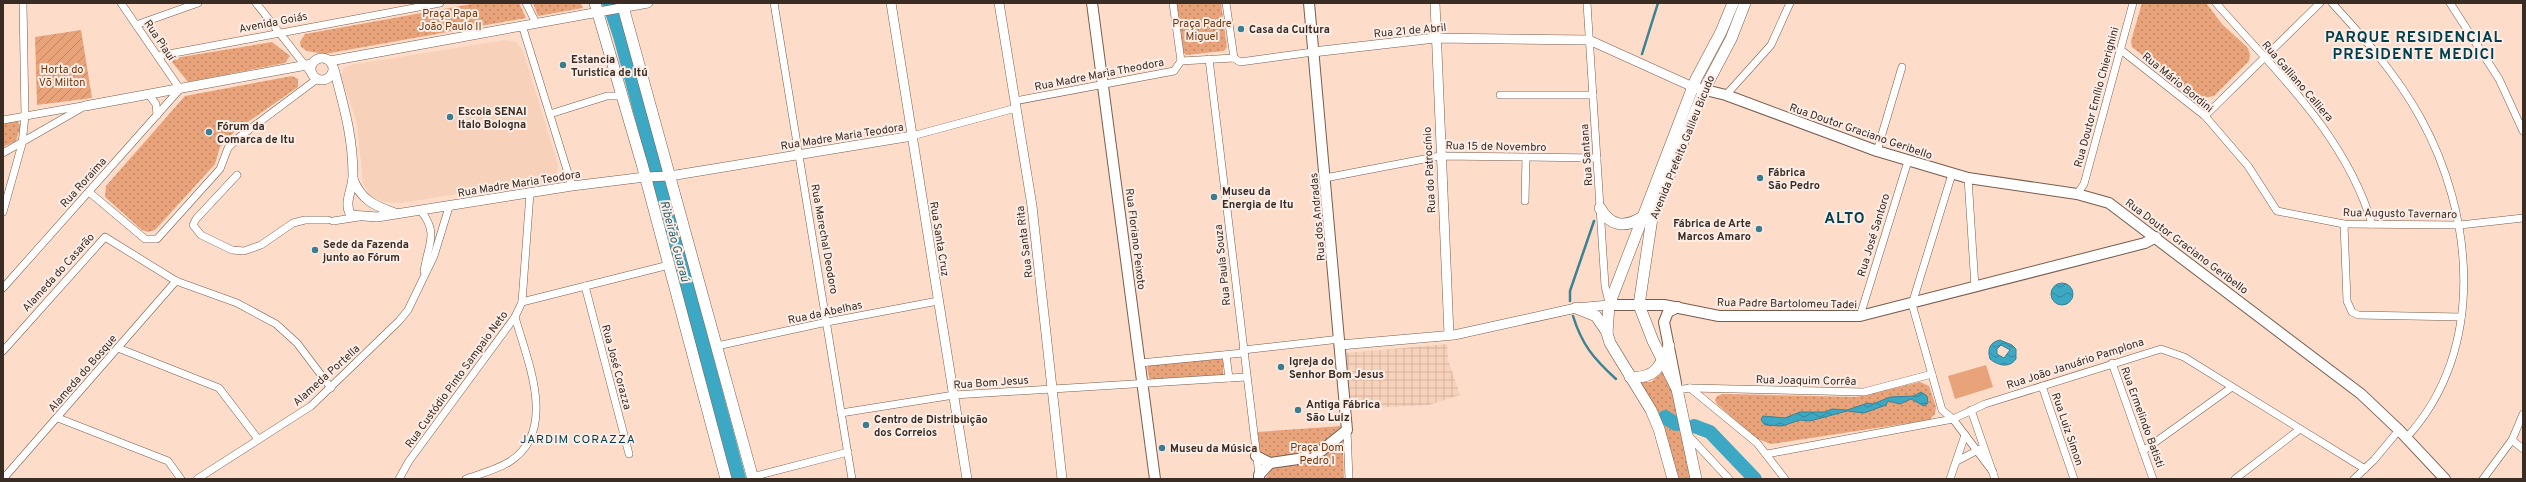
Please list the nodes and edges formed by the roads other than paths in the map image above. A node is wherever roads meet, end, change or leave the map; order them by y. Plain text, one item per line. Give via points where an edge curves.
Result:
1 (23, 3) edge
2 (121, 3) edge
3 (198, 3) edge
4 (256, 3) edge
5 (440, 3) edge
6 (526, 3) edge
7 (648, 3) edge
8 (774, 3) edge
9 (891, 3) edge
10 (999, 3) edge
11 (1092, 3) edge
12 (1173, 3) edge
13 (1226, 3) edge
14 (1309, 3) edge
15 (1435, 3) edge
16 (1587, 3) edge
17 (1733, 3) edge
18 (1745, 3) edge
19 (1790, 3) edge
20 (2133, 3) edge
21 (2216, 3) edge
22 (2320, 3) edge
23 (2332, 3) edge
24 (2450, 3) edge
25 (622, 6) edge
26 (600, 9) edge
27 (536, 23) junction
28 (136, 25) junction
29 (522, 25) junction
30 (279, 33) junction
31 (1435, 38) junction
32 (1590, 40) junction
33 (2121, 50) junction
34 (1313, 52) junction
35 (158, 56) junction
36 (1234, 58) junction
37 (2264, 58) junction
38 (1209, 59) junction
39 (1181, 61) junction
40 (332, 65) junction
41 (1902, 67) dead end
42 (290, 68) junction
43 (313, 73) junction
44 (1104, 84) junction
45 (1698, 88) junction
46 (180, 89) junction
47 (340, 94) junction
48 (149, 95) junction
49 (1500, 95) dead end
50 (1593, 95) junction
51 (1726, 95) junction
52 (623, 96) junction
53 (1016, 105) junction
54 (85, 106) junction
55 (550, 114) junction
56 (157, 115) junction
57 (25, 116) junction
58 (2205, 116) junction
59 (3, 120) edge
60 (2523, 131) edge
61 (912, 136) junction
62 (22, 144) junction
63 (1877, 151) junction
64 (3, 153) edge
65 (799, 155) junction
66 (1440, 156) junction
67 (1526, 157) junction
68 (1597, 158) junction
69 (1908, 161) junction
70 (1952, 174) junction
71 (237, 175) dead end
72 (668, 176) junction
73 (648, 177) junction
74 (1325, 178) junction
75 (1968, 178) junction
76 (353, 179) junction
77 (572, 186) junction
78 (89, 192) junction
79 (530, 193) junction
80 (2077, 194) junction
81 (364, 198) junction
82 (349, 199) junction
83 (1525, 201) dead end
84 (449, 207) junction
85 (1600, 208) junction
86 (421, 211) junction
87 (2277, 211) joint
88 (3, 212) edge
89 (396, 213) junction
90 (361, 217) junction
91 (1641, 218) junction
92 (2523, 218) edge
93 (2344, 224) junction
94 (2372, 224) junction
95 (2460, 225) junction
96 (2156, 237) junction
97 (669, 265) junction
98 (423, 275) junction
99 (176, 281) junction
100 (4, 286) edge
101 (585, 286) junction
102 (1974, 287) junction
103 (938, 301) junction
104 (522, 302) junction
105 (1912, 304) junction
106 (1609, 305) junction
107 (1639, 305) junction
108 (1678, 307) junction
109 (1576, 308) junction
110 (1860, 316) junction
111 (515, 317) junction
112 (2461, 317) junction
113 (827, 322) junction
114 (1607, 333) junction
115 (1449, 335) junction
116 (1340, 342) junction
117 (717, 346) junction
118 (1669, 346) junction
119 (118, 348) junction
120 (3, 351) edge
121 (1243, 352) junction
122 (1226, 354) junction
123 (1663, 361) junction
124 (1140, 363) junction
125 (2112, 363) junction
126 (1932, 374) junction
127 (1246, 377) junction
128 (1630, 377) junction
129 (1229, 378) junction
130 (1143, 384) junction
131 (2042, 386) junction
132 (2232, 387) junction
133 (331, 388) junction
134 (1690, 388) junction
135 (1053, 389) junction
136 (1677, 390) junction
137 (954, 395) junction
138 (1971, 410) junction
139 (841, 413) junction
140 (2523, 414) edge
141 (58, 418) junction
142 (1953, 419) junction
143 (2300, 429) junction
144 (1346, 430) junction
145 (2403, 434) junction
146 (1688, 435) junction
147 (1965, 435) junction
148 (258, 439) junction
149 (2512, 440) junction
150 (1983, 442) junction
151 (2523, 449) edge
152 (2144, 451) junction
153 (848, 452) junction
154 (1978, 452) junction
155 (628, 454) dead end
156 (1767, 454) junction
157 (1256, 456) junction
158 (1956, 461) junction
159 (1270, 463) junction
160 (2365, 469) junction
161 (1670, 476) edge
162 (1994, 476) edge
163 (1259, 477) edge
164 (752, 478) edge
165 (3, 479) edge
166 (181, 479) edge
167 (197, 479) edge
168 (400, 479) edge
169 (466, 479) edge
170 (726, 479) edge
171 (852, 479) edge
172 (967, 479) edge
173 (1062, 479) edge
174 (1155, 479) edge
175 (1349, 479) edge
176 (1696, 479) edge
177 (1729, 479) edge
178 (1785, 479) edge
179 (1950, 479) edge
180 (2074, 479) edge
181 (2153, 479) edge
182 (2235, 479) edge
183 (2354, 479) edge
184 (2444, 479) edge
185 (2483, 479) edge

1 - 57 street
2 - 28 street, Rua Piauí
3 - 28 street
4 - 30 street
5 - 30 street, Avenida Goiás
6 - 27 street
7 - 25 street
8 - 65 street, Rua Marechal Deodoro
9 - 61 street, Rua Santa Cruz
10 - 53 street, Rua Santa Rita
11 - 44 main road, Rua Floriano Peixoto
12 - 39 street
13 - 36 street
14 - 34 main road, Rua dos Andradas
15 - 31 street, Rua do Patrocínio
16 - 32 street, Rua Santana
17 - 45 main road
18 - 45 main road, Avenida Prefeito Galileu Bicudo via 1731,39
19 - 51 street via 1771,45
20 - 33 street, Rua Doutor Emílio Chierighini
21 - 37 street, Rua Galliano Calliera
22 - 37 street
23 - 95 street via 2376,51 2421,118 2440,160
24 - 60 street via 2499,79
25 - 26 street
25 - 72 main road
26 - 27 street
26 - 52 main road
27 - 29 street
28 - 35 street, Rua Piauí
29 - 40 street
29 - 55 street
30 - 35 street, Avenida Goiás
30 - 43 street
31 - 32 street, Rua 21 de Abril
31 - 34 street, Rua 21 de Abril
31 - 66 street, Rua do Patrocínio
32 - 45 street, Rua Doutor Graciano Geribello
32 - 50 street, Rua Santana
33 - 58 street, Rua Mário Bordini
33 - 80 street, Rua Doutor Emílio Chierighini via 2084,184
34 - 36 street, Rua 21 de Abril via 1240,62
34 - 74 main road, Rua dos Andradas
35 - 46 street, Rua Piauí
36 - 38 street
37 - 58 street
37 - 94 street, Rua Galliano Calliera via 2313,111 2339,149 2350,169
38 - 39 street
38 - 121 street, Rua Paula Souza
39 - 44 street, Rua Madre Maria Theodora via 1174,71
40 - 43 street via 330,77
40 - 43 street via 322,58
40 - 47 street
41 - 63 street
42 - 43 street
42 - 43 street
42 - 46 street
43 - 47 street via 333,86
43 - 78 street via 228,148 220,169 157,239 145,239
44 - 53 street, Rua Madre Maria Theodora
44 - 124 main road, Rua Floriano Peixoto
45 - 51 main road, Rua Doutor Graciano Geribello
45 - 91 main road, Avenida Prefeito Galileu Bicudo
45 - 107 main road, Avenida Prefeito Galileu Bicudo via 1650,224
46 - 48 street
46 - 56 street, Rua Roraima
47 - 76 street via 351,133
48 - 54 street
48 - 56 street via 156,104
49 - 50 street
50 - 68 street, Rua Santana
51 - 63 main road, Rua Doutor Graciano Geribello
52 - 55 street via 607,96
52 - 73 main road
53 - 61 street, Rua Madre Maria Teodora
53 - 135 street, Rua Santa Rita via 1032,206
54 - 57 street
54 - 62 street
55 - 77 street
56 - 78 street, Rua Roraima
57 - 59 street
57 - 62 street
58 - 87 street, Rua Mário Bordini via 2248,166
61 - 65 street, Rua Madre Maria Teodora
61 - 103 street, Rua Santa Cruz
62 - 64 street
62 - 88 street
63 - 69 main road, Rua Doutor Graciano Geribello
65 - 72 street, Rua Madre Maria Teodora
65 - 113 street, Rua Marechal Deodoro
66 - 67 street, Rua 15 de Novembro
66 - 74 street, Rua 15 de Novembro
66 - 115 street, Rua do Patrocínio
67 - 68 street, Rua 15 de Novembro
67 - 83 street
68 - 85 street, Rua Santana
69 - 70 main road, Rua Doutor Graciano Geribello
69 - 110 street, Rua José Santoro
70 - 75 main road, Rua Doutor Graciano Geribello
70 - 105 street
71 - 90 street via 193,225 201,235 232,250 244,251 261,245 293,223
72 - 73 street, Rua Madre Maria Teodora
72 - 117 main road
73 - 77 street, Rua Madre Maria Teodora
73 - 97 main road
74 - 116 main road, Rua dos Andradas
75 - 80 main road, Rua Doutor Graciano Geribello
75 - 102 street
76 - 81 street
76 - 82 street
77 - 79 street, Rua Madre Maria Teodora
78 - 100 street, Rua Roraima
79 - 84 street, Rua Madre Maria Teodora
79 - 104 street, Rua Custódio Pinto Sampaio Neto
80 - 96 main road, Rua Doutor Graciano Geribello via 2109,203
81 - 82 street
81 - 89 street, Rua Madre Maria Teodora
81 - 90 street via 368,210
82 - 90 street via 348,210 351,215
84 - 86 street, Rua Madre Maria Teodora
84 - 98 street, Alameda Portella via 434,256
85 - 91 main road via 1606,217 1619,224 1629,224
85 - 106 street, Rua Santana via 1605,286
86 - 89 street, Rua Madre Maria Teodora
86 - 98 street, Alameda Portella via 429,221 432,234
87 - 93 street, Rua Augusto Tavernaro
89 - 90 street, Rua Madre Maria Teodora
91 - 106 main road, Avenida Prefeito Galileu Bicudo
92 - 95 street, Rua Augusto Tavernaro
93 - 94 street, Rua Augusto Tavernaro
93 - 112 street via 2347,301 2352,312 2358,315
94 - 95 street, Rua Augusto Tavernaro
95 - 112 street via 2465,274
96 - 102 main road, Rua Padre Bartolomeu Tadei
96 - 145 main road, Rua Doutor Graciano Geribello via 2343,380
97 - 101 street
97 - 170 main road
98 - 133 street, Alameda Portella via 403,316
99 - 119 street, Alameda do Bosque
99 - 120 street, Alameda do Casarão via 105,236
99 - 133 street, Alameda do Casarão via 237,303 276,324 297,344
101 - 104 street
101 - 155 street, Rua José Corazza
102 - 105 main road, Rua Padre Bartolomeu Tadei
103 - 113 street, Rua da Abelhas
103 - 137 street, Rua Santa Cruz
104 - 111 street, Rua Custódio Pinto Sampaio Neto
105 - 110 main road, Rua Padre Bartolomeu Tadei
105 - 126 street
106 - 107 main road, Rua Padre Bartolomeu Tadei
106 - 109 street, Rua Padre Bartolomeu Tadei
106 - 114 main road, Avenida Prefeito Galileu Bicudo
107 - 108 main road, Rua Padre Bartolomeu Tadei
107 - 123 main road
108 - 110 main road, Rua Padre Bartolomeu Tadei via 1719,316
108 - 118 main road via 1668,312 1664,320
109 - 114 main road via 1596,316
109 - 115 street, Rua Padre Bartolomeu Tadei
111 - 168 street, Rua Custódio Pinto Sampaio Neto via 410,461
111 - 169 street via 538,407 533,432 524,448 510,462
112 - 145 street via 2454,349 2437,394 2426,412
113 - 117 street, Rua da Abelhas
113 - 139 street, Rua Marechal Deodoro
114 - 128 main road, Avenida Prefeito Galileu Bicudo via 1614,352
115 - 116 street, Rua Padre Bartolomeu Tadei
116 - 121 street, Rua Padre Bartolomeu Tadei
116 - 144 main road, Rua dos Andradas
117 - 164 main road
118 - 123 main road
118 - 136 main road
119 - 141 street, Alameda do Bosque
119 - 148 street via 219,388
121 - 122 street, Rua Padre Bartolomeu Tadei
121 - 127 street, Rua Paula Souza
122 - 124 street, Rua Padre Bartolomeu Tadei
122 - 129 street
123 - 128 main road via 1649,376
123 - 136 main road
124 - 130 main road, Rua Floriano Peixoto
125 - 131 street, Rua João Januário Pamplona
125 - 132 street, Rua João Januário Pamplona via 2161,349 2184,357
125 - 152 street, Rua Ermelindo Batisti
126 - 134 street, Rua Joaquim Corrêa via 1864,392
126 - 142 street via 1942,410
127 - 129 street, Rua Bom Jesus
127 - 157 street
128 - 161 main road, Avenida Prefeito Galileu Bicudo via 1654,416
129 - 130 street, Rua Bom Jesus
130 - 135 street, Rua Bom Jesus
130 - 174 main road, Rua Floriano Peixoto
131 - 138 street, Rua João Januário Pamplona
131 - 180 street, Rua Luiz Simon
132 - 143 street, Rua João Januário Pamplona
132 - 152 street
133 - 148 street, Alameda Portella via 305,410
134 - 136 street, Rua Joaquim Corrêa
134 - 156 street
135 - 137 street, Rua Bom Jesus
135 - 173 street, Rua Santa Rita
136 - 146 main road
137 - 139 street, Rua Bom Jesus
137 - 172 street, Rua Santa Cruz
138 - 142 street, Rua João Januário Pamplona
138 - 150 street
139 - 153 street, Rua Marechal Deodoro
140 - 149 street
141 - 165 street, Alameda do Bosque
141 - 166 street via 168,462
142 - 147 street
142 - 156 street, Rua João Januário Pamplona
143 - 160 street, Rua João Januário Pamplona
143 - 182 street
144 - 159 main road via 1314,454
144 - 175 street
145 - 160 street
145 - 184 main road, Rua Doutor Graciano Geribello
146 - 176 main road
146 - 177 street
147 - 154 street
147 - 158 street
148 - 167 street, Alameda Portella
149 - 151 street
149 - 185 street
150 - 154 street
150 - 162 street
152 - 181 street, Rua Ermelindo Batisti
153 - 164 street
153 - 171 street, Rua Marechal Deodoro
154 - 158 street
154 - 162 street
156 - 178 street
157 - 159 main road
157 - 163 street
158 - 179 street
159 - 163 main road
160 - 183 street

